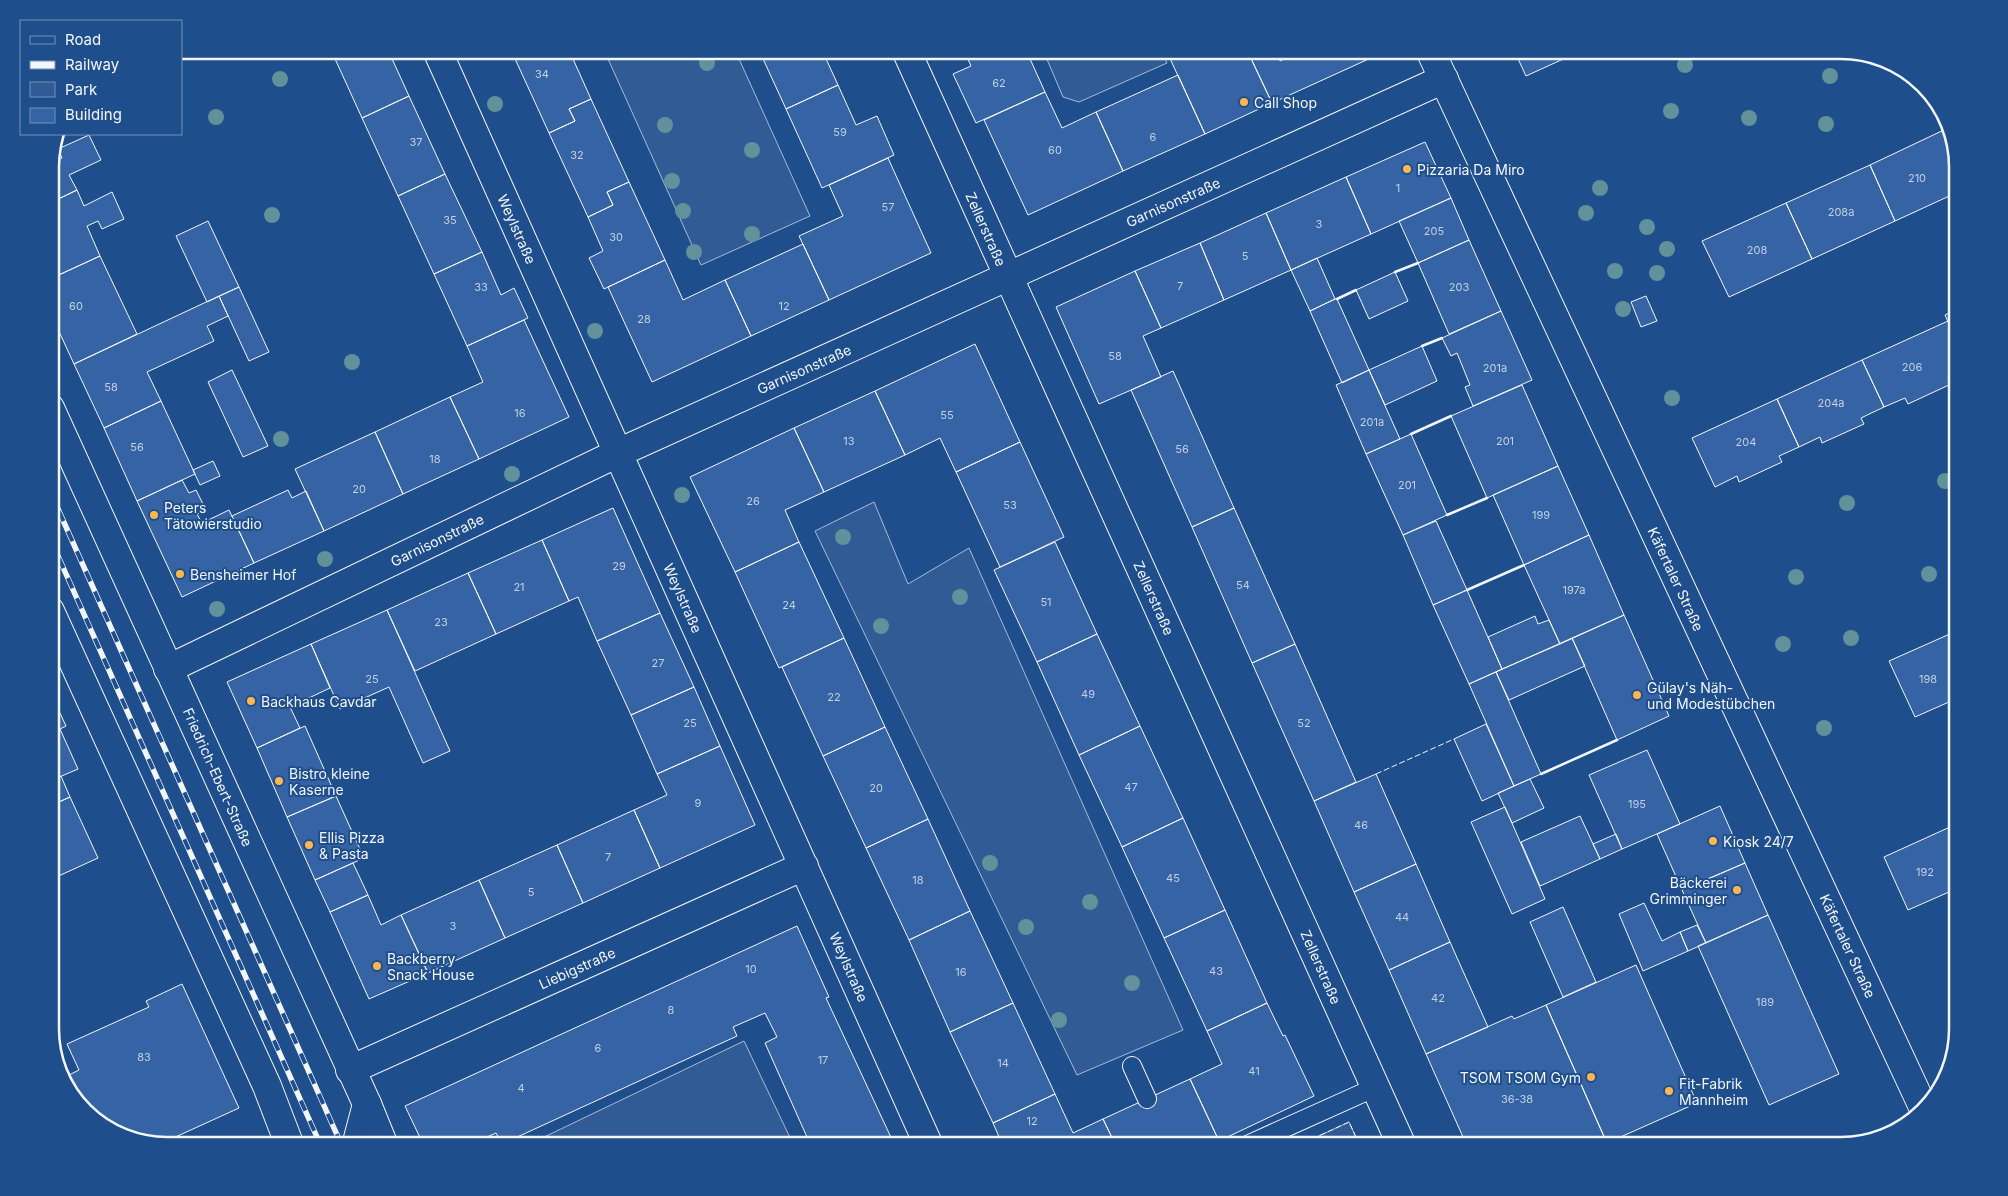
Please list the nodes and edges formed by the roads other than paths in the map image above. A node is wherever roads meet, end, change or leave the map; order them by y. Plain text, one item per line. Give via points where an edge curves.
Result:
1 (440, 59) edge
2 (910, 59) edge
3 (1434, 59) edge
4 (1444, 79) junction
5 (1008, 277) junction
6 (59, 428) edge
7 (618, 453) junction
8 (59, 631) edge
9 (168, 669) junction
10 (804, 866) junction
11 (361, 1065) junction
12 (1132, 1066) dead end
13 (1376, 1087) junction
14 (1147, 1099) dead end
15 (1921, 1102) edge
16 (367, 1104) junction
17 (287, 1137) edge
18 (358, 1137) edge
19 (380, 1137) edge
20 (925, 1137) edge
21 (1265, 1137) edge
22 (1398, 1137) edge

1 - 7 street, Weylstraße
2 - 5 street, Zellerstraße
3 - 4 street, Käfertaler Straße
4 - 5 street, Garnisonstraße
4 - 15 street, Käfertaler Straße
5 - 7 street, Garnisonstraße
5 - 13 street, Zellerstraße
6 - 9 street, Friedrich-Ebert-Straße
7 - 9 street, Garnisonstraße
7 - 10 street, Weylstraße
8 - 17 street via 267,1086
9 - 11 street, Friedrich-Ebert-Straße
10 - 11 street, Liebigstraße
10 - 20 street, Weylstraße
11 - 16 street, Friedrich-Ebert-Straße
12 - 14 lane
13 - 21 lane
13 - 22 street, Zellerstraße
16 - 18 street
16 - 19 street, Friedrich-Ebert-Straße

